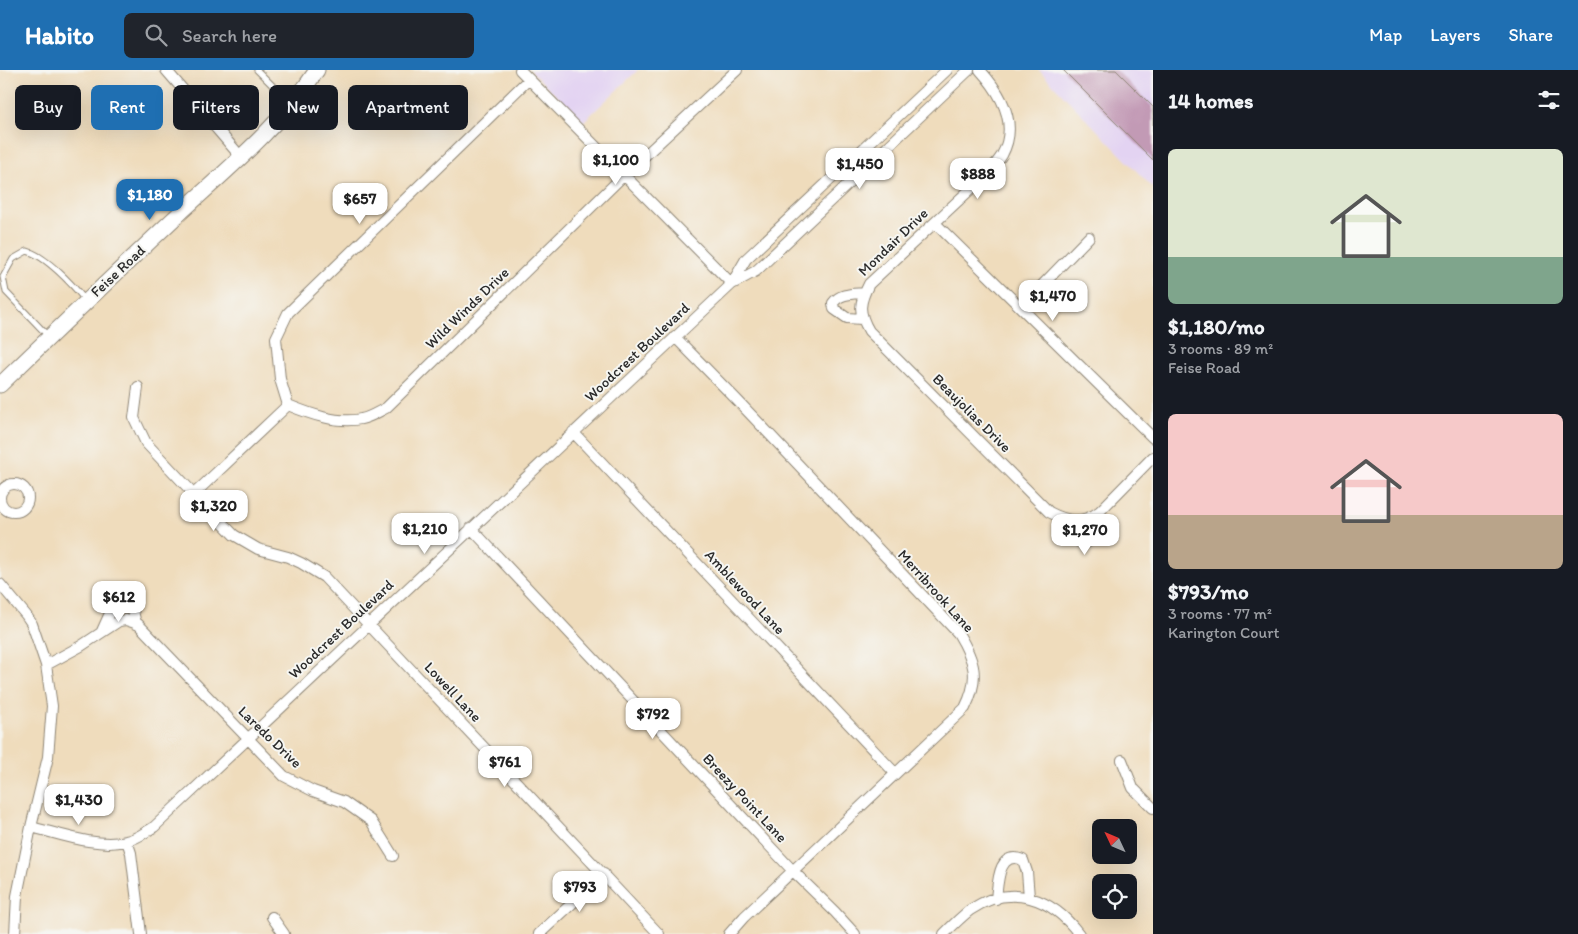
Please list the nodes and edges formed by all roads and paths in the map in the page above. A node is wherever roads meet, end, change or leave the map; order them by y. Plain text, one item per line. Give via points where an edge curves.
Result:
1 (166, 70) edge
2 (257, 70) edge
3 (318, 70) edge
4 (520, 70) edge
5 (737, 70) edge
6 (947, 70) edge
7 (969, 70) edge
8 (980, 70) edge
9 (529, 79) junction
10 (272, 85) edge
11 (307, 85) edge
12 (269, 130) edge
13 (240, 157) junction
14 (624, 176) junction
15 (935, 222) junction
16 (1089, 237) dead end
17 (732, 284) junction
18 (864, 293) junction
19 (86, 301) junction
20 (1020, 307) junction
21 (862, 319) junction
22 (49, 337) junction
23 (675, 337) junction
24 (0, 385) edge
25 (138, 387) dead end
26 (288, 405) junction
27 (573, 432) junction
28 (1153, 438) edge
29 (1153, 457) edge
30 (194, 494) junction
31 (1093, 516) junction
32 (1067, 520) junction
33 (471, 528) junction
34 (0, 584) edge
35 (136, 624) junction
36 (369, 624) junction
37 (102, 631) junction
38 (46, 665) junction
39 (247, 738) junction
40 (1122, 760) dead end
41 (895, 773) junction
42 (1153, 808) edge
43 (31, 827) junction
44 (127, 841) junction
45 (393, 856) dead end
46 (793, 871) junction
47 (604, 874) junction
48 (996, 898) junction
49 (1029, 898) junction
50 (272, 917) dead end
51 (15, 934) edge
52 (141, 934) edge
53 (284, 934) edge
54 (539, 934) edge
55 (659, 934) edge
56 (729, 934) edge
57 (855, 934) edge
58 (944, 934) edge
59 (1079, 934) edge

1 - 13 street
2 - 10 lane
3 - 11 main road, Feise Road
4 - 9 street
5 - 14 street, Wild Winds Drive
6 - 17 street, Woodcrest Boulevard via 746,259
7 - 17 street, Woodcrest Boulevard via 756,271
8 - 15 street, Mondair Drive via 997,91 1007,112 1008,133 1002,154 990,171
9 - 14 street
9 - 26 street via 288,313 276,338 280,379
12 - 13 main road, Feise Road
13 - 19 main road, Feise Road
14 - 17 street
14 - 26 street, Wild Winds Drive via 386,408 362,419 345,420 310,414
15 - 18 street, Mondair Drive
15 - 20 street
16 - 20 street
17 - 23 street, Woodcrest Boulevard
18 - 21 street, Mondair Drive via 860,306
18 - 21 street via 846,294 833,304 834,309 847,318
19 - 22 main road, Feise Road
19 - 22 lane via 35,253 27,251 13,259 3,277 6,292
20 - 28 street
21 - 32 street, Beaujolias Drive via 869,332 1049,512
22 - 24 main road, Feise Road
23 - 27 street, Woodcrest Boulevard
23 - 41 street, Merribrook Lane via 958,633 970,653 975,677 965,708
25 - 30 street, Lowell Lane via 134,418 146,443
26 - 30 street
27 - 33 street, Woodcrest Boulevard
27 - 41 street, Amblewood Lane
29 - 31 street
30 - 36 street, Lowell Lane via 234,535 258,549 302,563 324,577
31 - 32 street
31 - 32 street via 1091,538 1084,543 1074,538
33 - 36 street, Woodcrest Boulevard
33 - 46 street, Breezy Point Lane
34 - 38 street via 29,620
35 - 37 street, Laredo Drive via 126,620
35 - 37 street, Laredo Drive via 133,611 120,606 111,611
35 - 39 street, Laredo Drive
36 - 39 street, Woodcrest Boulevard
36 - 47 street, Lowell Lane
37 - 38 street, Laredo Drive
38 - 43 street via 52,706 48,757
39 - 44 street, Woodcrest Boulevard via 154,827
39 - 45 street, Laredo Drive via 284,776 344,802 371,821
40 - 42 street via 1133,788
41 - 46 street, Merribrook Lane
43 - 44 street, Woodcrest Boulevard via 90,842
43 - 51 street via 17,896
44 - 52 street
46 - 56 street, Merribrook Lane
46 - 57 street, Breezy Point Lane
47 - 54 street
47 - 55 street, Lowell Lane
48 - 49 street
48 - 49 street via 1003,864 1008,859 1017,858 1023,860 1027,872
48 - 58 street via 969,911
49 - 59 street via 1053,907
50 - 53 street

